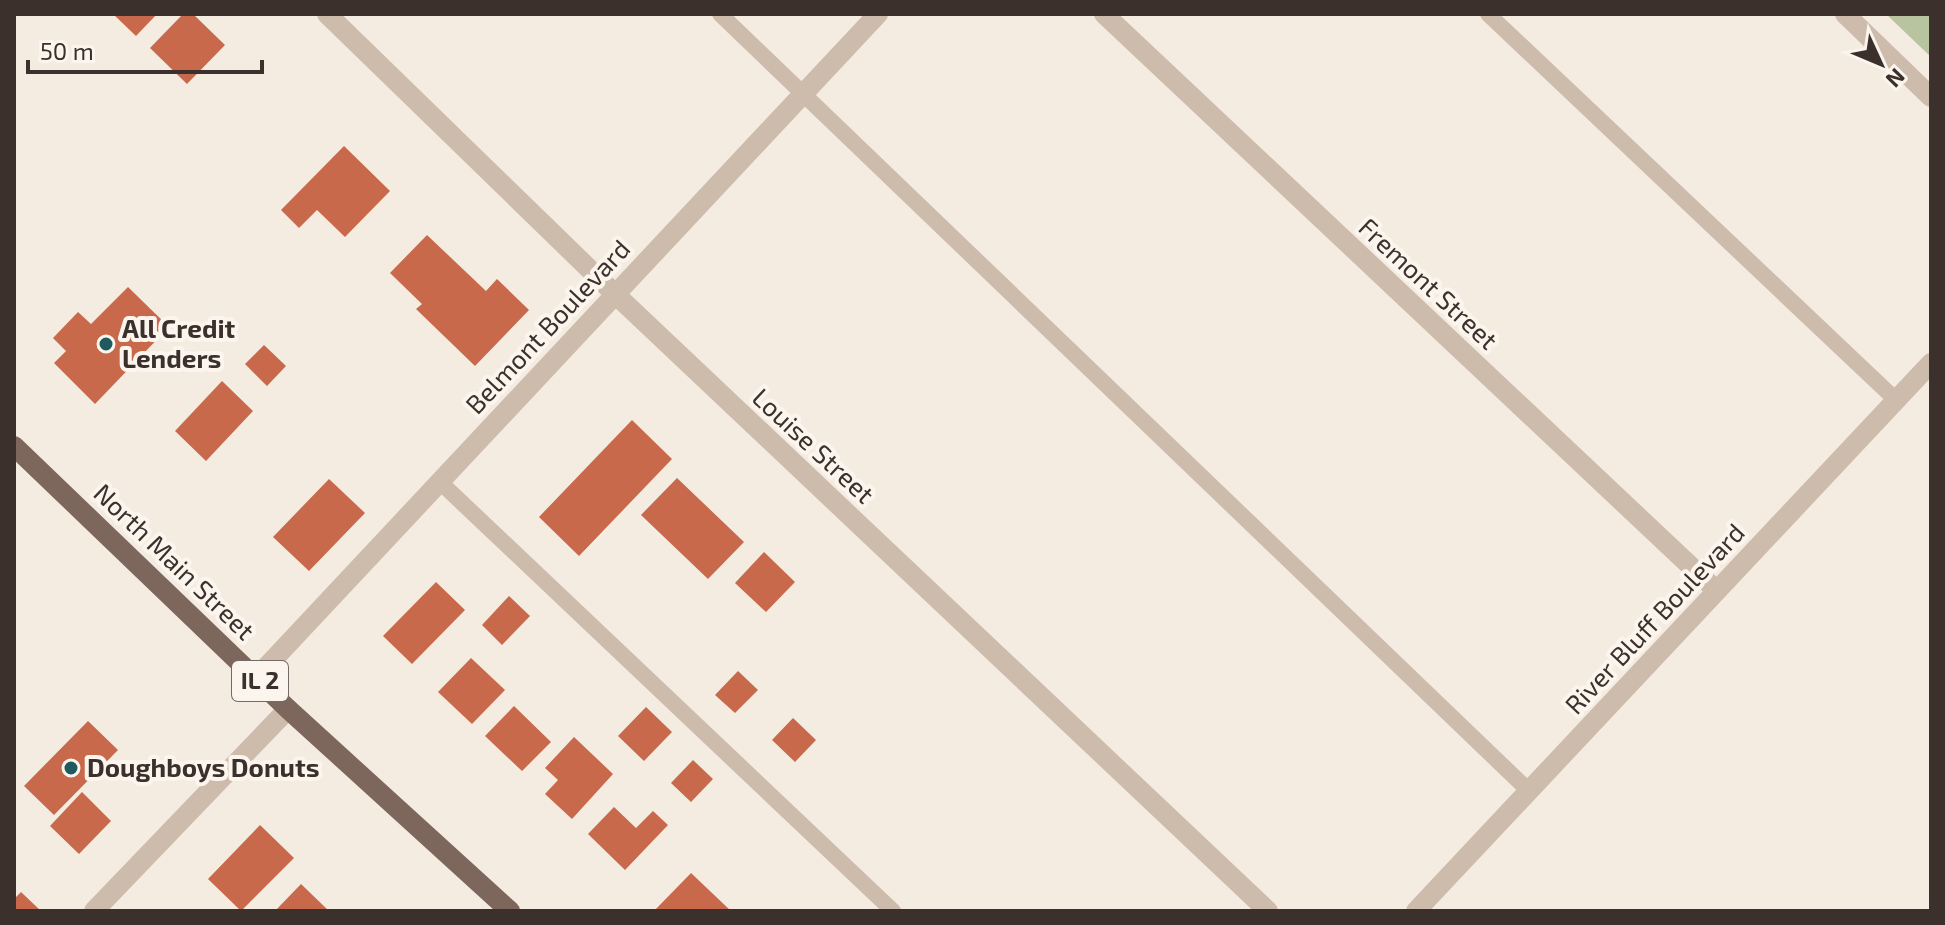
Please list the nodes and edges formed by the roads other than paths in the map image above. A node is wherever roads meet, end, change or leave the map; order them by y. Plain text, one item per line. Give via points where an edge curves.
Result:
1 (327, 14) edge
2 (720, 14) edge
3 (878, 14) edge
4 (1104, 14) edge
5 (1488, 14) edge
6 (1845, 14) edge
7 (803, 93) junction
8 (1931, 97) edge
9 (614, 293) junction
10 (1931, 363) edge
11 (1896, 400) junction
12 (14, 446) edge
13 (439, 481) junction
14 (1717, 591) junction
15 (257, 677) junction
16 (288, 709) junction
17 (1529, 791) junction
18 (94, 911) edge
19 (510, 911) edge
20 (893, 911) edge
21 (1268, 911) edge
22 (1416, 911) edge

1 - 9 street, Louise Street
2 - 7 lane
3 - 7 street, Belmont Boulevard
4 - 14 street, Fremont Street
5 - 11 lane
6 - 8 street
7 - 9 street, Belmont Boulevard
7 - 17 lane
9 - 13 street, Belmont Boulevard
9 - 21 street, Louise Street
10 - 11 street, River Bluff Boulevard
11 - 14 street, River Bluff Boulevard
12 - 15 main road, North Main Street / IL 2
13 - 15 street, Belmont Boulevard
13 - 20 lane
14 - 17 street, River Bluff Boulevard
15 - 16 main road, North Main Street / IL 2
16 - 18 street
16 - 19 main road, North Main Street / IL 2
17 - 22 street, River Bluff Boulevard

